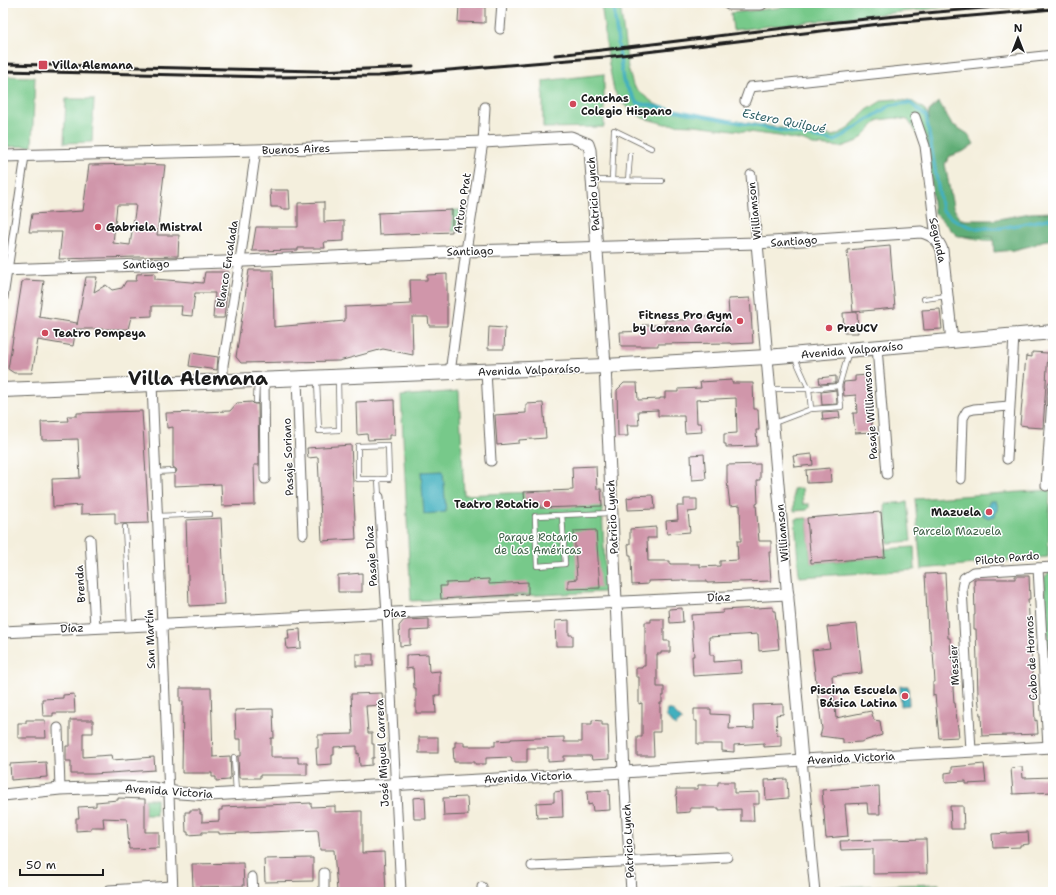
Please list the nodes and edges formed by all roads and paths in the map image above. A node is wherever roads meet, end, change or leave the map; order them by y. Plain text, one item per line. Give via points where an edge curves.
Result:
1 (502, 3) edge
2 (732, 3) edge
3 (762, 3) edge
4 (500, 29) dead end
5 (1053, 55) edge
6 (745, 101) dead end
7 (485, 107) dead end
8 (915, 117) dead end
9 (483, 142) junction
10 (588, 144) joint
11 (651, 148) dead end
12 (256, 150) junction
13 (630, 155) dead end
14 (3, 156) edge
15 (25, 156) junction
16 (751, 175) dead end
17 (592, 180) junction
18 (612, 180) junction
19 (628, 180) junction
20 (662, 181) dead end
21 (936, 238) junction
22 (757, 243) junction
23 (598, 248) junction
24 (466, 251) junction
25 (240, 261) junction
26 (6, 270) edge
27 (947, 296) junction
28 (924, 299) dead end
29 (3, 304) edge
30 (1053, 332) edge
31 (1014, 335) junction
32 (952, 341) junction
33 (878, 347) junction
34 (849, 350) junction
35 (793, 355) junction
36 (767, 357) junction
37 (606, 366) junction
38 (486, 371) junction
39 (450, 373) junction
40 (338, 377) junction
41 (317, 378) junction
42 (298, 379) junction
43 (260, 380) junction
44 (223, 382) junction
45 (152, 384) junction
46 (1053, 385) edge
47 (838, 386) junction
48 (770, 389) junction
49 (809, 389) junction
50 (3, 390) edge
51 (256, 401) dead end
52 (1009, 406) junction
53 (811, 409) junction
54 (773, 424) junction
55 (1007, 459) dead end
56 (491, 461) dead end
57 (1051, 464) edge
58 (173, 471) dead end
59 (155, 472) junction
60 (887, 474) dead end
61 (265, 479) dead end
62 (378, 479) junction
63 (961, 479) dead end
64 (1046, 486) dead end
65 (379, 497) joint
66 (612, 513) junction
67 (210, 514) dead end
68 (562, 515) junction
69 (157, 516) junction
70 (125, 527) dead end
71 (303, 534) dead end
72 (90, 539) dead end
73 (1053, 567) edge
74 (1038, 568) junction
75 (964, 578) joint
76 (788, 594) junction
77 (616, 602) junction
78 (387, 614) junction
79 (161, 624) junction
80 (130, 625) junction
81 (95, 627) junction
82 (3, 632) edge
83 (1043, 656) junction
84 (1053, 656) edge
85 (58, 728) dead end
86 (1051, 747) edge
87 (971, 751) junction
88 (234, 757) dead end
89 (802, 760) junction
90 (624, 772) junction
91 (395, 784) junction
92 (60, 789) junction
93 (168, 791) junction
94 (236, 793) junction
95 (3, 795) edge
96 (727, 856) dead end
97 (629, 862) junction
98 (532, 866) dead end
99 (324, 873) dead end
100 (252, 877) dead end
101 (172, 889) edge
102 (109, 890) dead end
103 (253, 892) edge
104 (324, 892) edge
105 (401, 892) edge
106 (631, 892) edge
107 (815, 892) edge

1 - 4 street
2 - 3 main road
5 - 6 street via 750,87
7 - 9 street, Arturo Prat
8 - 21 street, Segunda via 925,146
9 - 10 street, Buenos Aires via 571,137
9 - 12 street, Buenos Aires
9 - 24 street, Arturo Prat
10 - 17 street, Patricio Lynch
11 - 18 lane via 614,130
12 - 15 street, Buenos Aires
12 - 25 street, Blanco Encalada
13 - 19 lane
14 - 15 street, Buenos Aires
15 - 26 street
16 - 22 street, Williamson
17 - 18 lane
17 - 23 street, Patricio Lynch
18 - 19 lane
19 - 20 lane
21 - 22 street, Santiago via 921,232
21 - 27 street, Segunda via 942,250
22 - 23 street, Santiago
22 - 36 street, Williamson
23 - 24 street, Santiago
23 - 37 street, Patricio Lynch
24 - 25 street, Santiago
24 - 39 street, Arturo Prat
25 - 26 street, Santiago
25 - 44 street, Blanco Encalada via 223,365
26 - 29 street
27 - 28 lane
27 - 32 street, Segunda
30 - 31 main road, Avenida Valparaíso
31 - 32 main road, Avenida Valparaíso
31 - 52 street
32 - 33 main road, Avenida Valparaíso
33 - 34 main road, Avenida Valparaíso
33 - 60 street, Pasaje Williamson
34 - 35 main road, Avenida Valparaíso
34 - 47 lane
35 - 36 main road, Avenida Valparaíso
35 - 49 lane
36 - 37 main road, Avenida Valparaíso
36 - 48 street, Williamson
37 - 38 main road, Avenida Valparaíso
37 - 66 street, Patricio Lynch
38 - 39 main road, Avenida Valparaíso
38 - 56 street
39 - 40 main road, Avenida Valparaíso
40 - 41 main road, Avenida Valparaíso
40 - 41 lane via 339,430 319,431
41 - 42 main road, Avenida Valparaíso
42 - 43 main road, Avenida Valparaíso
42 - 71 street, Pasaje Soriano
43 - 44 main road, Avenida Valparaíso
43 - 51 lane
43 - 61 street
44 - 45 main road, Avenida Valparaíso
45 - 50 main road, Avenida Valparaíso
45 - 59 street, San Martín
46 - 57 street
47 - 49 lane
47 - 53 lane via 841,406
48 - 49 lane
48 - 54 street, Williamson
49 - 53 lane
52 - 55 street
52 - 63 street via 974,409 967,412 963,418
53 - 54 lane
54 - 76 street, Williamson
57 - 64 street
58 - 59 lane
59 - 69 street, San Martín
62 - 62 lane via 358,479 358,446 388,445 389,479
62 - 65 lane
65 - 78 street, Pasaje Díaz
66 - 68 lane
66 - 77 street, Patricio Lynch
67 - 69 lane
68 - 68 lane via 534,516 537,566 564,564
69 - 79 street, San Martín
70 - 80 lane
72 - 81 street, Brenda
73 - 74 street, Piloto Pardo
74 - 75 street, Piloto Pardo via 973,572
74 - 83 street, Cabo de Hornos
75 - 87 street, Messier via 962,588
76 - 77 street, Díaz
76 - 89 street, Williamson
77 - 78 street, Díaz
77 - 90 street, Patricio Lynch
78 - 79 street, Díaz
78 - 91 street, José Miguel Carrera
79 - 80 street, Díaz
79 - 93 street, San Martín
80 - 81 street, Díaz
81 - 82 street, Díaz
83 - 84 street
83 - 86 street, Cabo de Hornos
85 - 92 street
86 - 87 street, Avenida Victoria
87 - 89 street, Avenida Victoria
88 - 94 lane
89 - 90 street, Avenida Victoria
89 - 107 street, Williamson
90 - 91 street, Avenida Victoria
90 - 97 street, Patricio Lynch
91 - 94 street, Avenida Victoria
91 - 105 street, José Miguel Carrera
92 - 93 street, Avenida Victoria via 140,788
92 - 95 street, Avenida Victoria
93 - 94 street, Avenida Victoria via 209,795
93 - 101 street, San Martín
96 - 97 street
97 - 98 street
97 - 106 street, Patricio Lynch
99 - 104 street
100 - 103 street
101 - 102 street

